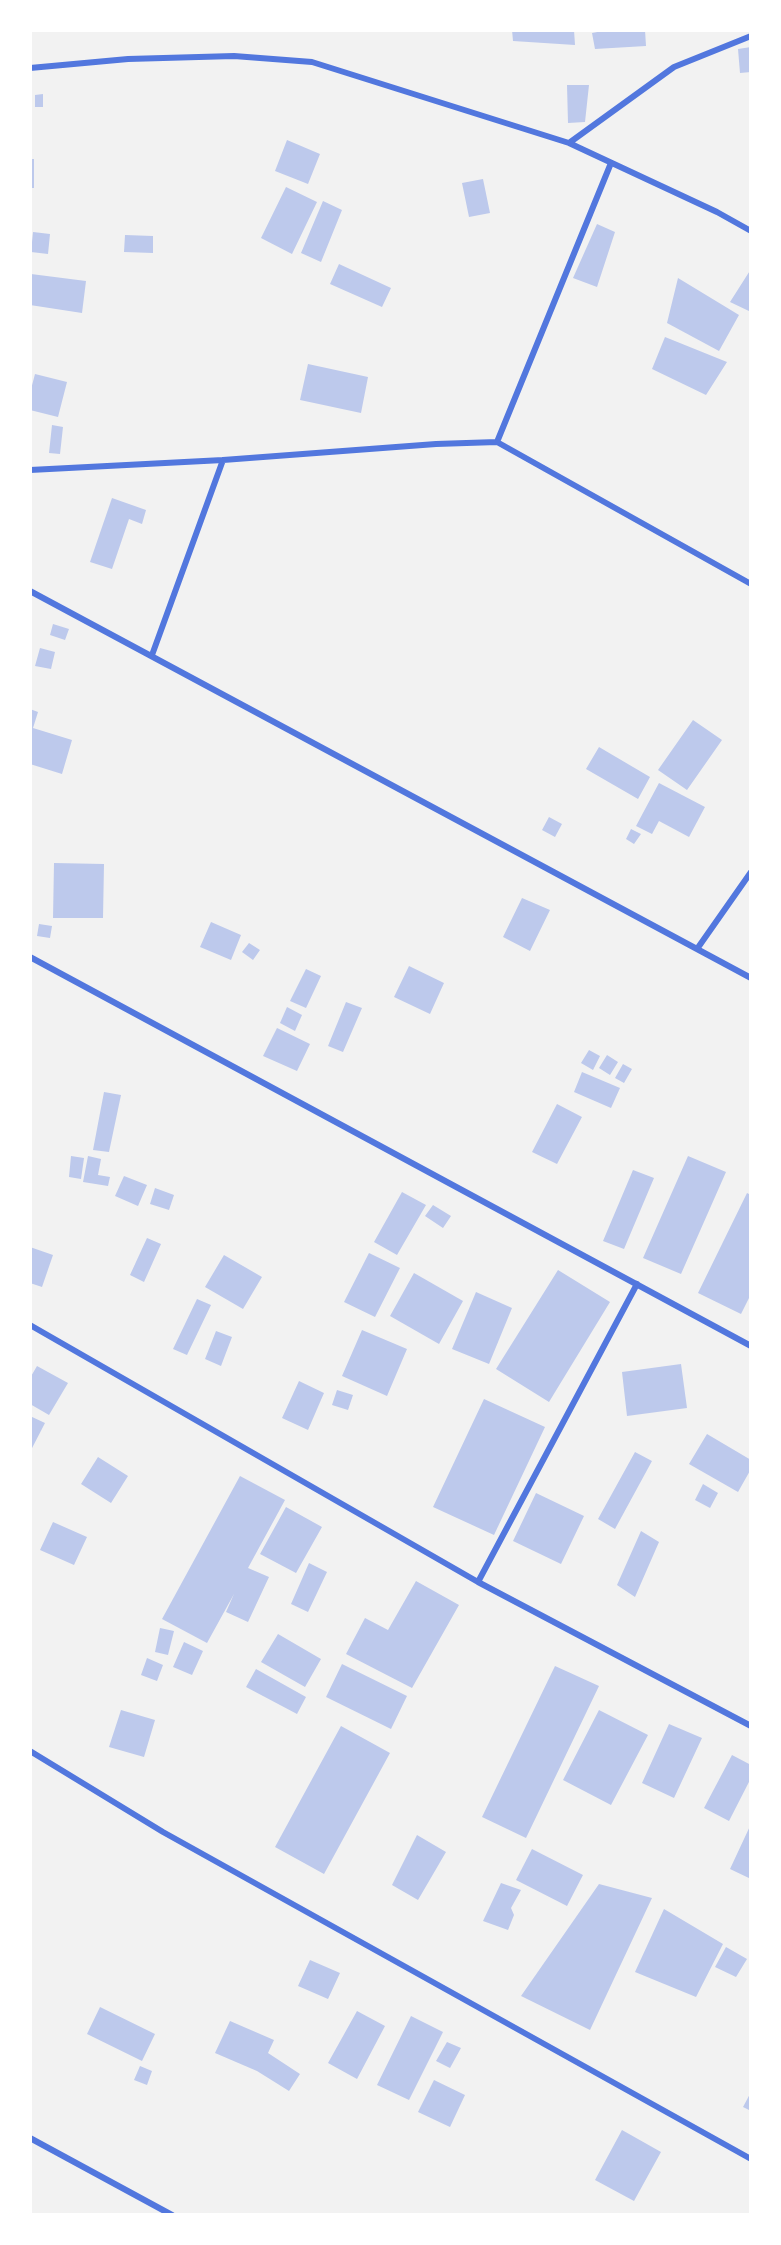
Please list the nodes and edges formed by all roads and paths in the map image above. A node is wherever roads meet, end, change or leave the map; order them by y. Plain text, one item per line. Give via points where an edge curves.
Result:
1 (751, 36) edge
2 (30, 68) edge
3 (569, 143) junction
4 (611, 163) junction
5 (751, 231) edge
6 (497, 442) junction
7 (224, 460) junction
8 (30, 470) edge
9 (751, 584) edge
10 (30, 591) edge
11 (152, 655) junction
12 (751, 872) edge
13 (697, 949) junction
14 (30, 957) edge
15 (751, 978) edge
16 (637, 1284) junction
17 (30, 1325) edge
18 (751, 1346) edge
19 (478, 1582) junction
20 (751, 1726) edge
21 (30, 1752) edge
22 (30, 2138) edge
23 (751, 2159) edge
24 (171, 2215) edge

1 - 3 street via 674,67
2 - 3 street via 128,59 234,56 312,62
3 - 4 street
4 - 5 street
4 - 6 street
6 - 7 street
6 - 9 street
7 - 8 street
7 - 11 street
10 - 11 street
11 - 13 street
12 - 13 street
13 - 15 street
14 - 16 street
16 - 18 street
16 - 19 street
17 - 19 street
19 - 20 street
21 - 23 street via 162,1832
22 - 24 street

